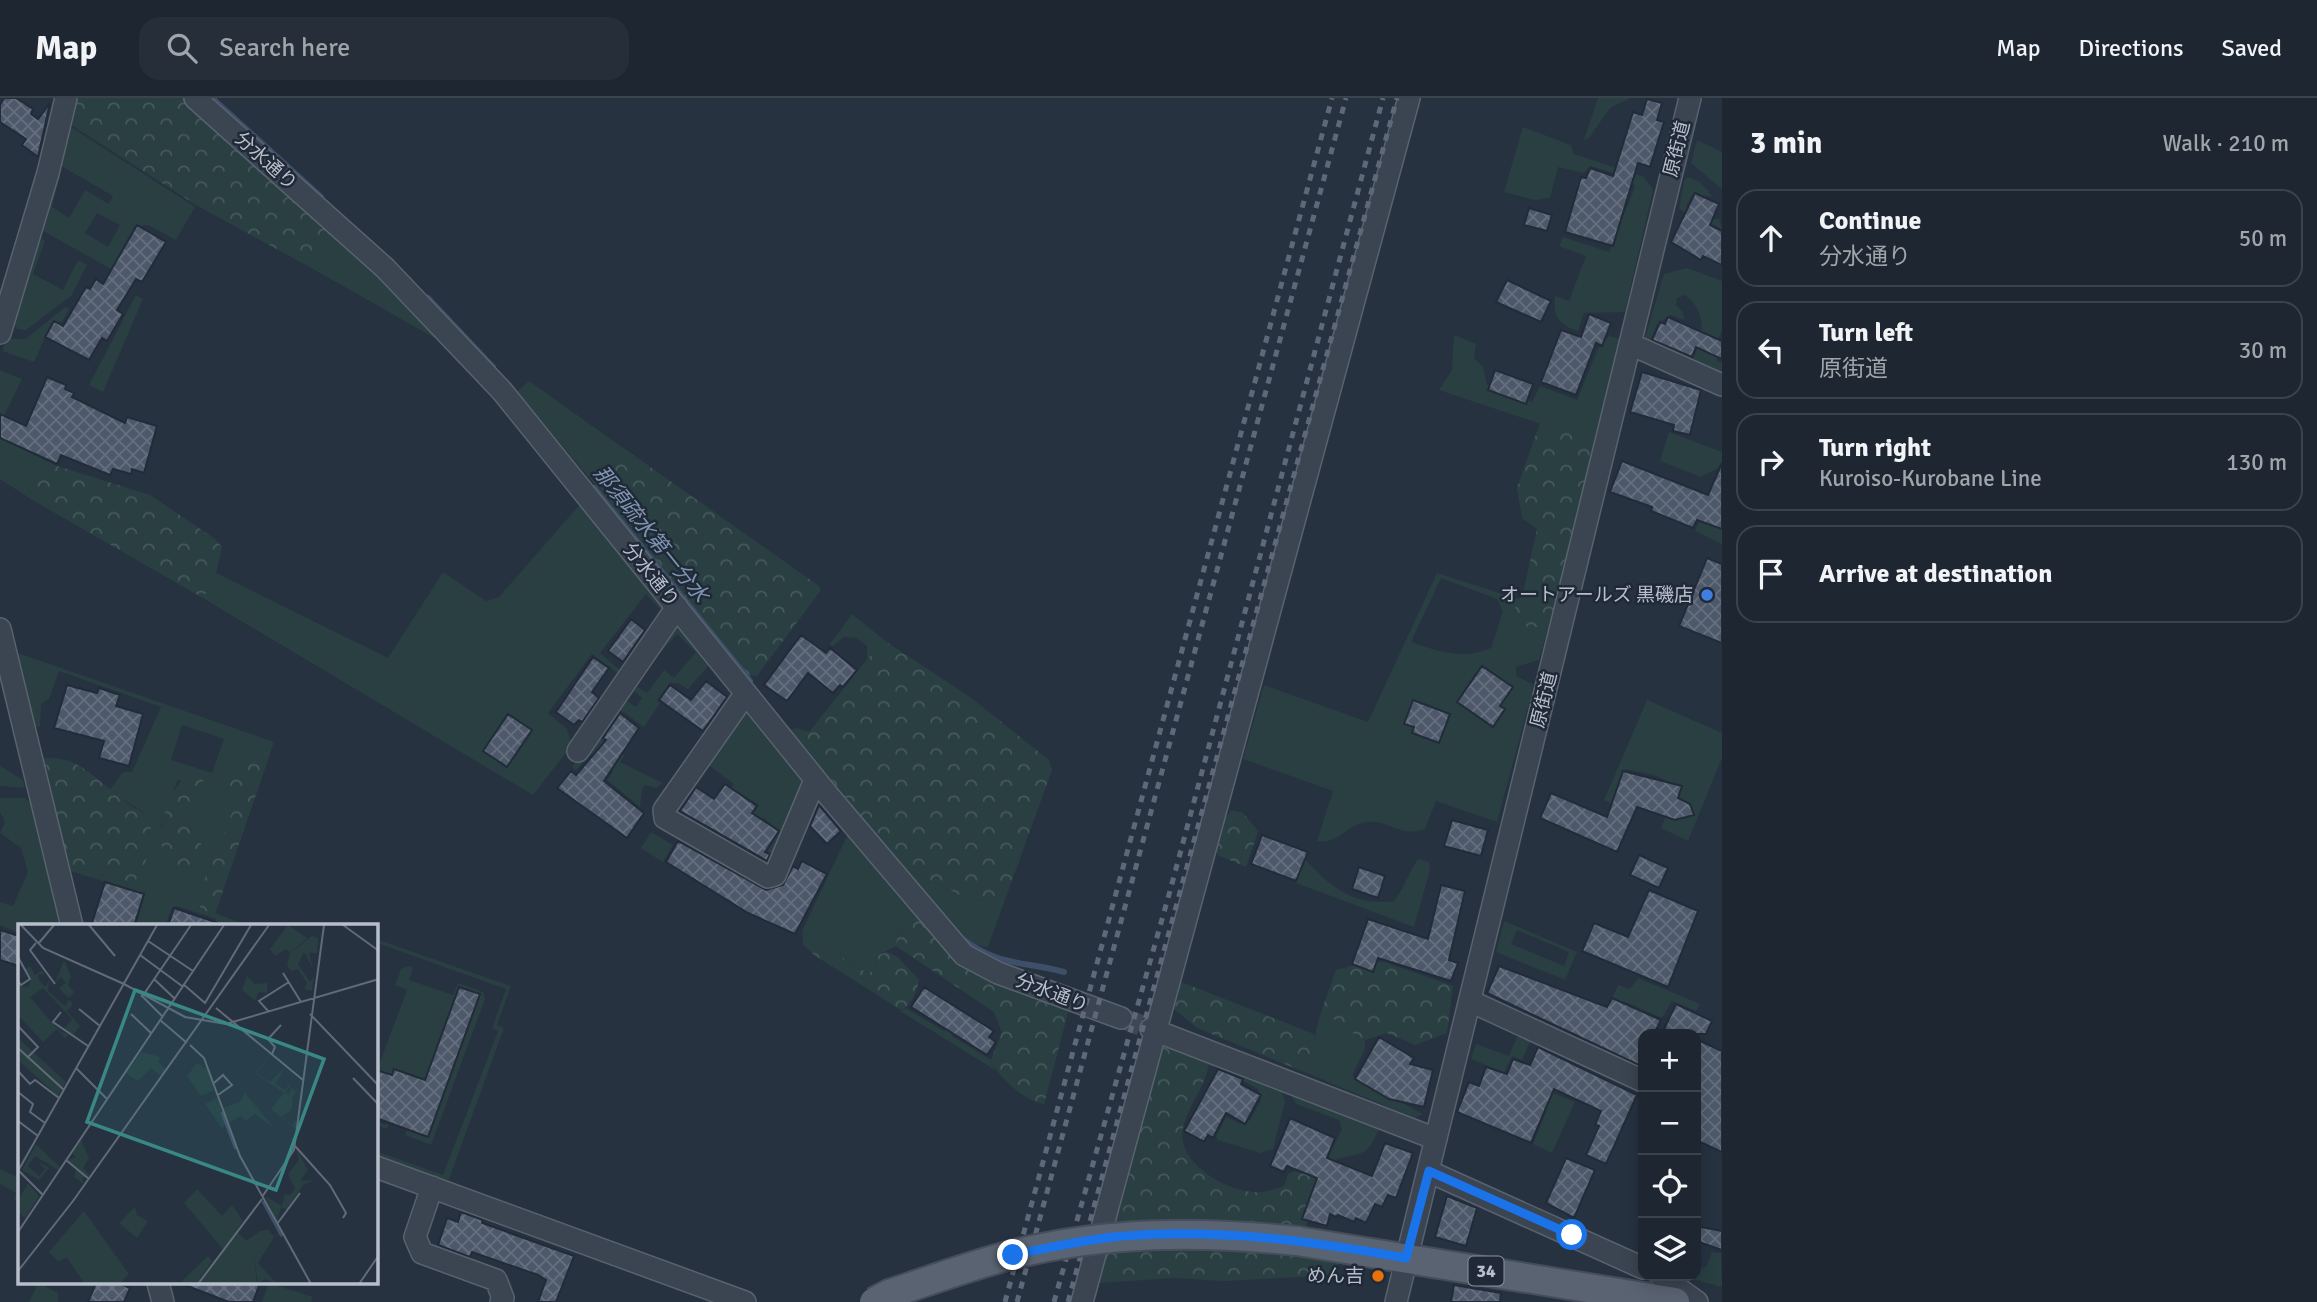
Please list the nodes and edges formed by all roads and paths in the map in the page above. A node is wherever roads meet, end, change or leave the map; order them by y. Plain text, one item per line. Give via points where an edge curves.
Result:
1 (66, 98) edge
2 (195, 98) edge
3 (1409, 98) edge
4 (1690, 98) edge
5 (0, 333) edge
6 (1630, 344) junction
7 (1722, 385) edge
8 (677, 607) junction
9 (0, 629) edge
10 (746, 693) junction
11 (578, 751) dead end
12 (815, 780) junction
13 (72, 924) edge
14 (1470, 1001) junction
15 (1121, 1018) tunnel mouth
16 (1154, 1031) junction
17 (1638, 1079) edge
18 (1436, 1139) junction
19 (378, 1168) edge
20 (1429, 1171) junction
21 (432, 1187) junction
22 (1406, 1258) junction
23 (1638, 1266) edge
24 (1668, 1281) edge
25 (158, 1284) edge
26 (1639, 1299) edge
27 (163, 1302) edge
28 (501, 1302) edge
29 (745, 1302) edge
30 (874, 1302) edge
31 (1082, 1302) edge
32 (1396, 1302) edge
33 (1675, 1302) edge
34 (1697, 1302) edge

1 - 5 street
2 - 8 street, 分水通り via 385,268 481,369
3 - 16 street
4 - 6 street, 原街道
6 - 7 street
6 - 14 street, 原街道
8 - 10 street, 分水通り
8 - 11 street
9 - 13 street
10 - 12 street, 分水通り
10 - 12 street via 664,810 665,818 768,877 775,875
12 - 15 street, 分水通り via 964,955 998,973
14 - 17 street
14 - 18 street, 原街道
16 - 18 street
16 - 31 street
18 - 20 street, 原街道
19 - 21 street
20 - 22 street, 原街道
20 - 23 street
21 - 28 street via 415,1237 422,1253 496,1280
21 - 29 street
22 - 26 main road, 34
22 - 30 main road, 34, bridge via 1297,1241 1187,1234 1112,1237 1013,1255
22 - 32 street, 原街道
24 - 34 street
25 - 27 street
26 - 33 main road, 34

